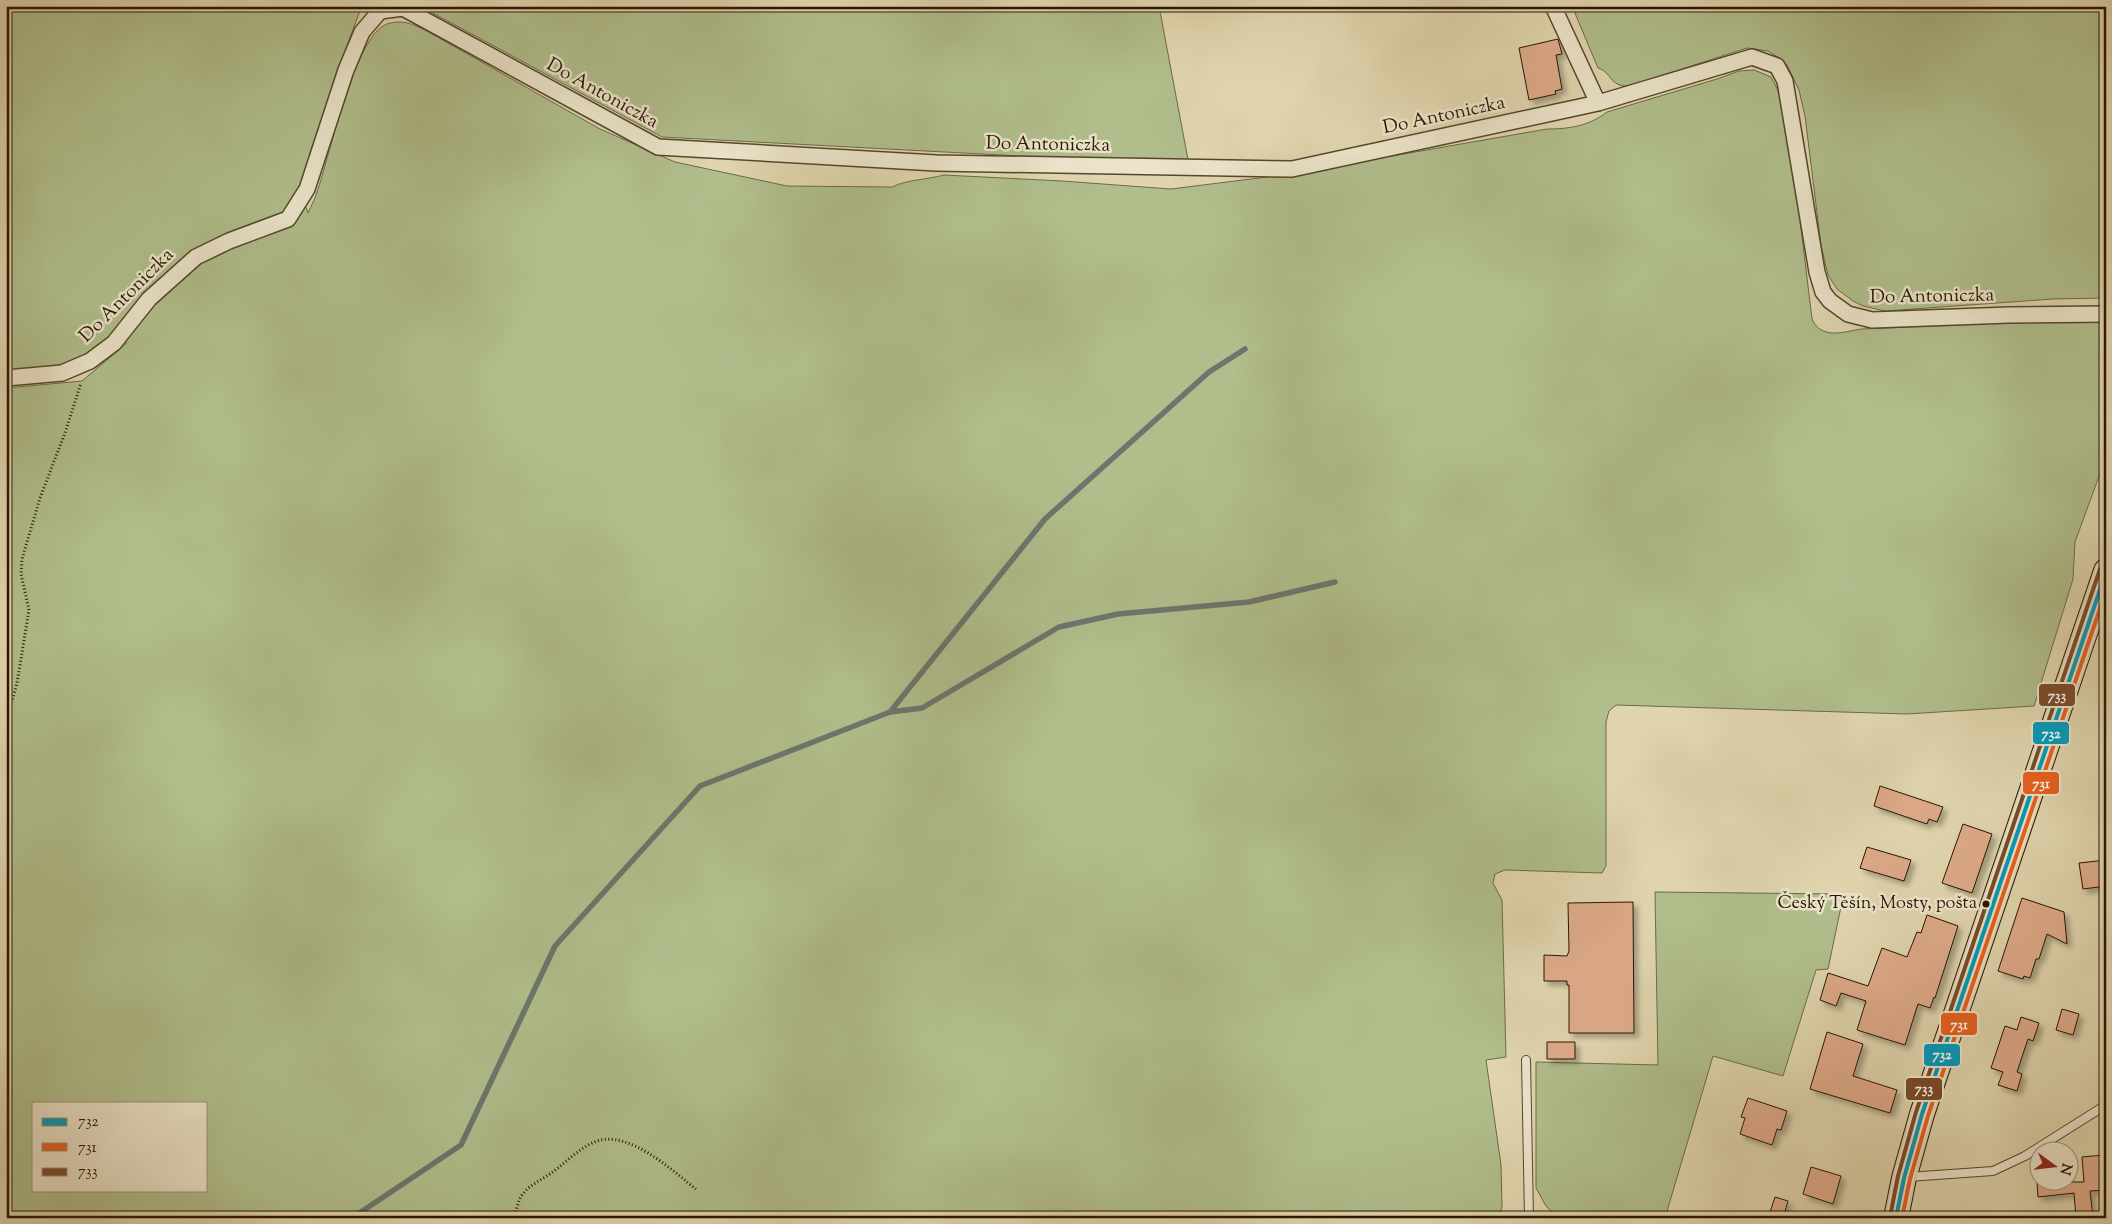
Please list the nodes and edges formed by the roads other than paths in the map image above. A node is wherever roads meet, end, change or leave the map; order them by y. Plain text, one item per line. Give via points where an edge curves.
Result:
1 (1554, 6) edge
2 (1598, 103) junction
3 (2106, 314) edge
4 (6, 378) edge
5 (2106, 571) edge
6 (1526, 1060) dead end
7 (2106, 1104) edge
8 (1904, 1178) junction
9 (1529, 1218) edge
10 (1896, 1218) edge

1 - 2 street
2 - 3 street, Do Antoniczka via 1752,57 1777,66 1785,81 1817,272 1823,292 1840,309 1872,320
2 - 4 street, Do Antoniczka via 1292,169 936,164 658,148 403,8 380,11 362,32 346,70 307,189 288,219 229,241 196,258 149,299 114,343 90,362 62,373
5 - 8 main road via 1922,1114
6 - 9 lane
7 - 8 lane via 2025,1156 1993,1171
8 - 10 main road

